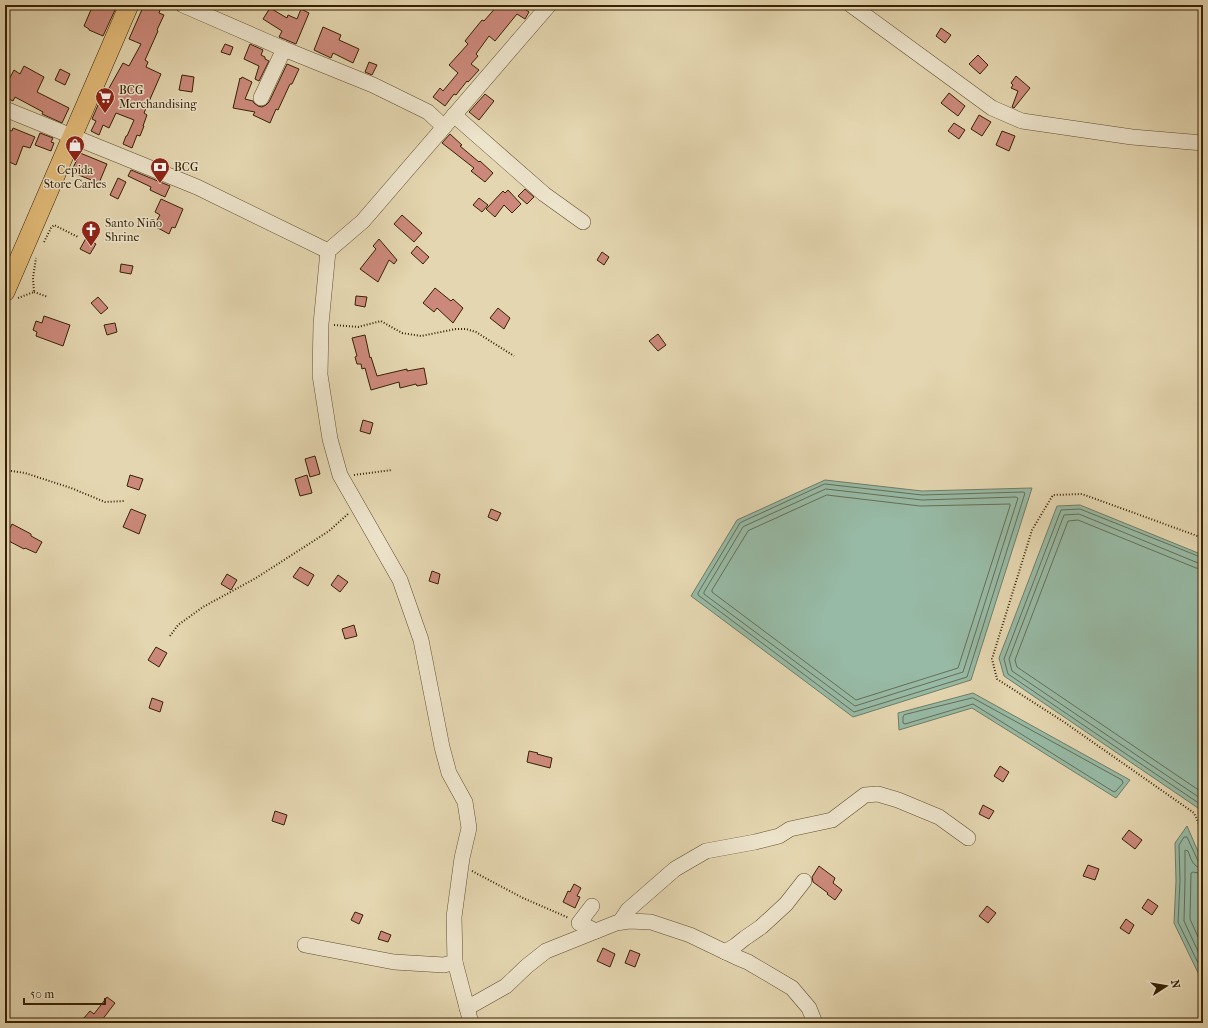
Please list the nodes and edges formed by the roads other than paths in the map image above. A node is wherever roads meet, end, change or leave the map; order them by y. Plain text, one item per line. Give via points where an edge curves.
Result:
1 (129, 5) edge
2 (183, 5) edge
3 (549, 5) edge
4 (851, 5) edge
5 (284, 49) junction
6 (261, 98) dead end
7 (5, 109) edge
8 (454, 115) junction
9 (444, 126) junction
10 (72, 137) junction
11 (1203, 143) edge
12 (583, 222) dead end
13 (328, 251) junction
14 (8, 295) edge
15 (968, 838) dead end
16 (804, 881) dead end
17 (592, 906) dead end
18 (620, 922) junction
19 (596, 931) junction
20 (305, 944) dead end
21 (726, 952) junction
22 (455, 962) junction
23 (469, 1016) edge
24 (815, 1023) edge

1 - 10 main road
2 - 5 street
3 - 8 street
4 - 11 street via 992,108 1022,121 1132,137
5 - 6 street
5 - 9 street via 373,85 428,112
7 - 10 street
8 - 9 street
8 - 12 street via 544,194
9 - 13 street via 363,221
10 - 13 street via 197,187
10 - 14 main road
13 - 22 street via 320,324 320,375 330,439 340,475 400,580 421,640 449,773 465,802 469,828 454,917
15 - 18 street via 932,814 878,794 865,795 832,820 790,829 779,836 755,842 706,851 675,870 628,910
16 - 21 street via 786,904 761,927
17 - 19 street via 579,923
18 - 19 street
18 - 21 street via 652,922 690,935
19 - 23 street via 546,951
20 - 22 street via 394,962 444,965
21 - 24 street via 792,988 809,1008
22 - 23 street

